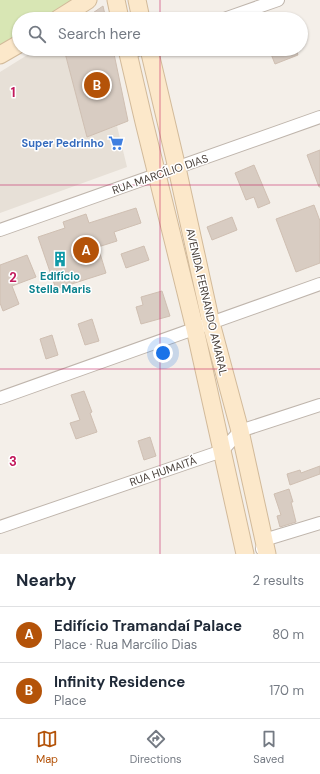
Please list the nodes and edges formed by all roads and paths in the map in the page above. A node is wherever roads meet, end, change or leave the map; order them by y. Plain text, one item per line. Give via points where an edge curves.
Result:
1 (88, 0) edge
2 (116, 0) edge
3 (137, 0) edge
4 (278, 0) edge
5 (69, 12) edge
6 (119, 12) edge
7 (140, 12) edge
8 (244, 12) edge
9 (12, 48) edge
10 (0, 56) edge
11 (133, 56) edge
12 (151, 56) edge
13 (162, 106) junction
14 (320, 117) edge
15 (144, 122) junction
16 (177, 168) junction
17 (157, 175) junction
18 (0, 230) edge
19 (320, 284) edge
20 (203, 326) junction
21 (0, 398) edge
22 (320, 405) edge
23 (240, 431) junction
24 (222, 451) junction
25 (320, 523) edge
26 (0, 527) edge
27 (264, 549) edge
28 (245, 554) edge

1 - 5 street
2 - 6 street
3 - 7 street
4 - 8 street
9 - 10 street
11 - 15 street, AVENIDA FERNANDO AMARAL
12 - 13 street, AVENIDA FERNANDO AMARAL
13 - 15 street
13 - 16 street, AVENIDA FERNANDO AMARAL
14 - 16 street, RUA MARCÍLIO DIAS
15 - 17 street, AVENIDA FERNANDO AMARAL
16 - 17 street, RUA MARCÍLIO DIAS
16 - 20 street, AVENIDA FERNANDO AMARAL
17 - 18 street, RUA MARCÍLIO DIAS
17 - 20 street, AVENIDA FERNANDO AMARAL
19 - 20 street
20 - 21 street
20 - 23 street, AVENIDA FERNANDO AMARAL
20 - 24 street, AVENIDA FERNANDO AMARAL
22 - 23 street
23 - 24 street, RUA HUMAITÁ
23 - 27 street, AVENIDA FERNANDO AMARAL
24 - 26 street, RUA HUMAITÁ
24 - 28 street, AVENIDA FERNANDO AMARAL
25 - 27 street

